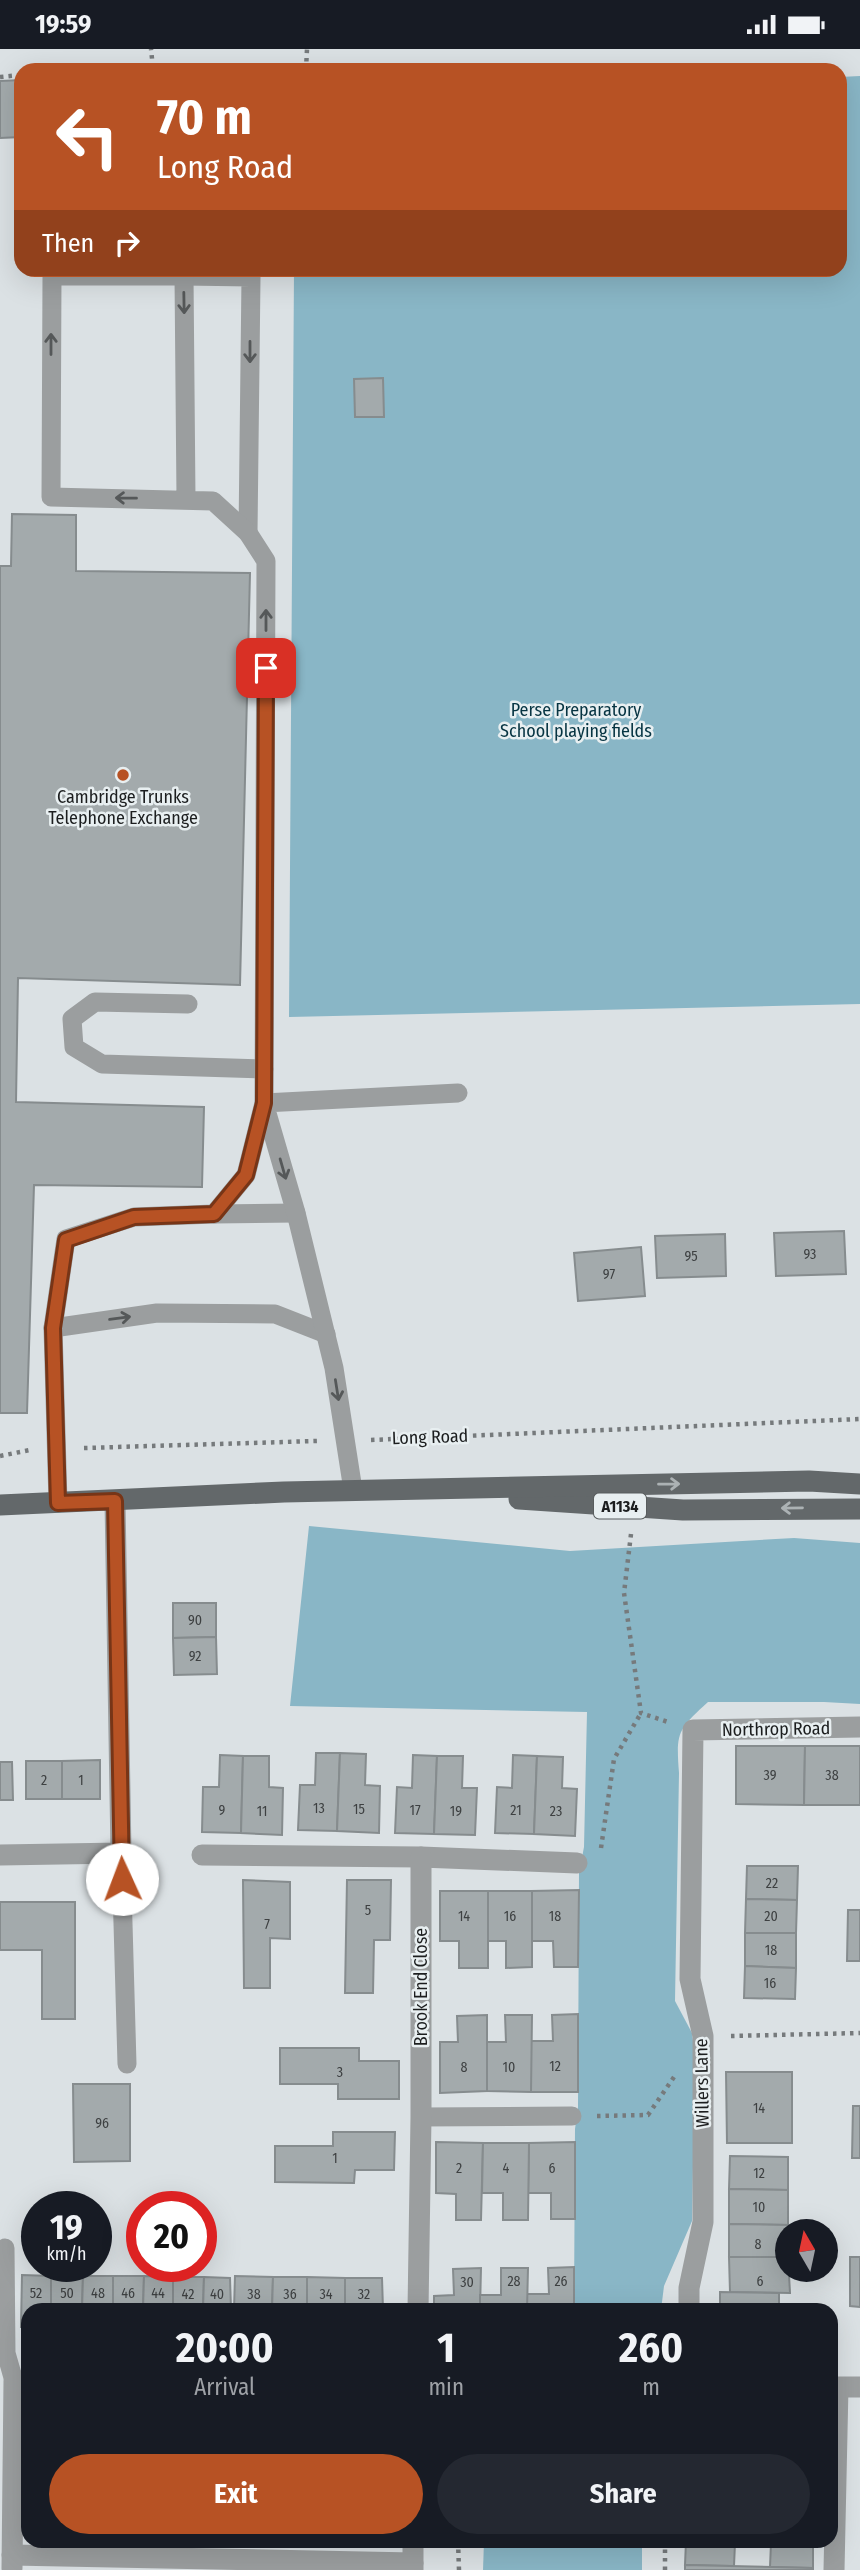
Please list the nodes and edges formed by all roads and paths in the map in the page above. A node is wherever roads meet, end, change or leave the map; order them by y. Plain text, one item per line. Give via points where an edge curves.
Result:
1 (52, 277) edge
2 (184, 277) edge
3 (251, 277) edge
4 (186, 499) junction
5 (248, 533) junction
6 (188, 1004) dead end
7 (264, 1069) junction
8 (458, 1093) dead end
9 (264, 1103) junction
10 (296, 1213) junction
11 (214, 1214) junction
12 (53, 1328) junction
13 (326, 1334) junction
14 (860, 1419) edge
15 (346, 1441) junction
16 (57, 1448) junction
17 (0, 1456) edge
18 (860, 1484) edge
19 (354, 1490) junction
20 (380, 1490) junction
21 (115, 1501) junction
22 (58, 1503) junction
23 (0, 1505) edge
24 (860, 1509) edge
25 (631, 1533) dead end
26 (641, 1713) junction
27 (860, 1727) edge
28 (692, 1730) junction
29 (121, 1853) junction
30 (0, 1855) edge
31 (202, 1855) dead end
32 (421, 1857) junction
33 (577, 1863) joint
34 (860, 2033) edge
35 (704, 2036) junction
36 (127, 2064) dead end
37 (572, 2116) joint
38 (421, 2117) junction
39 (5, 2248) dead end
40 (418, 2303) edge
41 (689, 2303) edge
42 (21, 2381) edge
43 (838, 2387) edge
44 (860, 2387) edge
45 (413, 2548) edge
46 (458, 2548) edge
47 (665, 2548) edge
48 (834, 2548) edge
49 (12, 2563) edge
50 (413, 2566) edge
51 (459, 2570) edge
52 (665, 2570) edge
53 (834, 2570) edge

4 -> 1 lane via 51,496
2 -> 4 lane
3 -> 5 lane
4 - 5 lane via 213,502
7 -> 5 lane via 266,561
6 - 7 lane via 94,1002 72,1019 74,1047 102,1064
7 - 9 lane
8 - 9 lane
9 -> 10 lane
9 - 11 lane via 246,1175
10 - 11 lane
10 - 13 lane
11 - 12 lane via 134,1217 66,1240
12 -> 13 lane via 158,1313 275,1314
12 - 16 lane
13 -> 15 lane
14 - 15 path, Long Road
15 - 16 path, Long Road
15 - 19 lane
16 - 17 path, Long Road
16 - 22 lane
20 -> 18 main road, A1134 via 809,1481
19 - 20 main road, A1134
19 - 21 main road, A1134
24 -> 20 main road, A1134 via 683,1510
21 - 22 main road, A1134
21 - 29 street
22 - 23 main road, A1134
25 - 26 path via 624,1593
26 - 28 path
26 - 33 path via 614,1759 601,1850
27 - 28 street, Northrop Road
28 - 35 street, Willers Lane via 690,1979
29 - 30 street
29 - 36 lane
31 - 32 street
32 - 33 street
32 - 38 street, Brook End Close
34 - 35 path
35 - 37 path via 648,2115
35 - 41 street, Willers Lane via 703,2223
37 - 38 lane
38 - 40 street, Brook End Close
39 - 42 lane via 6,2353
42 - 49 street
43 - 44 street
45 - 50 street
46 - 51 path
47 - 52 path
48 - 53 street
49 - 50 street

